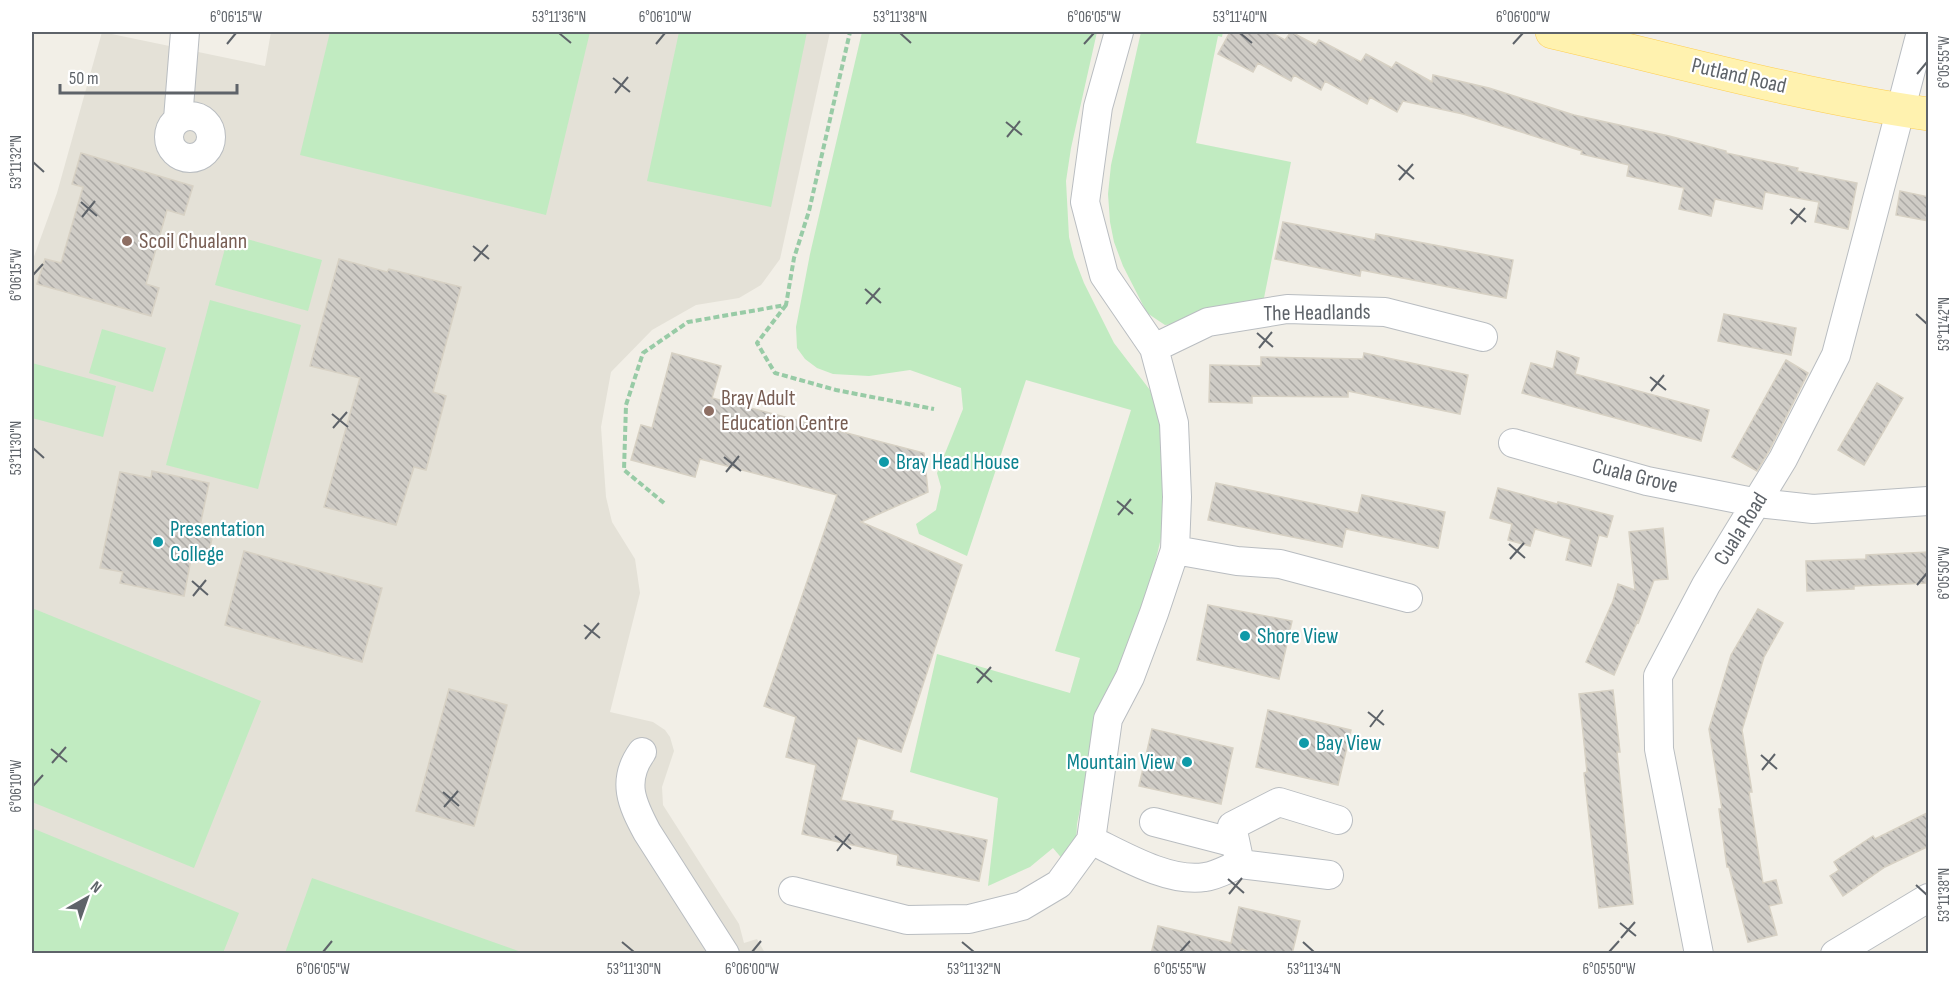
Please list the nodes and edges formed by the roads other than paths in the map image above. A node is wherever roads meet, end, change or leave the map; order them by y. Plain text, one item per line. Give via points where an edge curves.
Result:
1 (184, 32) edge
2 (1119, 32) edge
3 (1552, 32) edge
4 (1921, 32) edge
5 (1914, 112) edge
6 (178, 119) dead end
7 (1483, 337) dead end
8 (1154, 348) junction
9 (1514, 442) dead end
10 (1929, 501) edge
11 (1758, 503) junction
12 (1175, 550) junction
13 (1408, 598) dead end
14 (642, 752) dead end
15 (1338, 820) dead end
16 (1154, 822) dead end
17 (1091, 840) junction
18 (1238, 854) junction
19 (1329, 875) dead end
20 (793, 891) dead end
21 (1929, 898) edge
22 (725, 954) edge
23 (1699, 954) edge
24 (1835, 954) edge

1 - 6 street
2 - 8 street via 1098,107 1085,202 1104,275
3 - 5 main road, Putland Road via 1784,87
4 - 5 street, Cuala Road
5 - 11 street, Cuala Road via 1836,355
7 - 8 street, The Headlands via 1385,312 1287,309 1208,322
8 - 12 street via 1174,423
9 - 11 street, Cuala Grove via 1647,481
10 - 11 street, Cuala Grove via 1813,509
11 - 23 street, Cuala Road via 1706,585 1658,676 1659,750
12 - 13 street via 1280,564
12 - 17 street via 1130,677 1108,719
14 - 22 street via 631,771 629,788 636,811
15 - 18 street via 1279,802 1232,826
16 - 18 street
17 - 18 street via 1175,876 1205,877
17 - 20 street via 1059,884 1022,906 969,919 907,920
18 - 19 street
21 - 24 street

